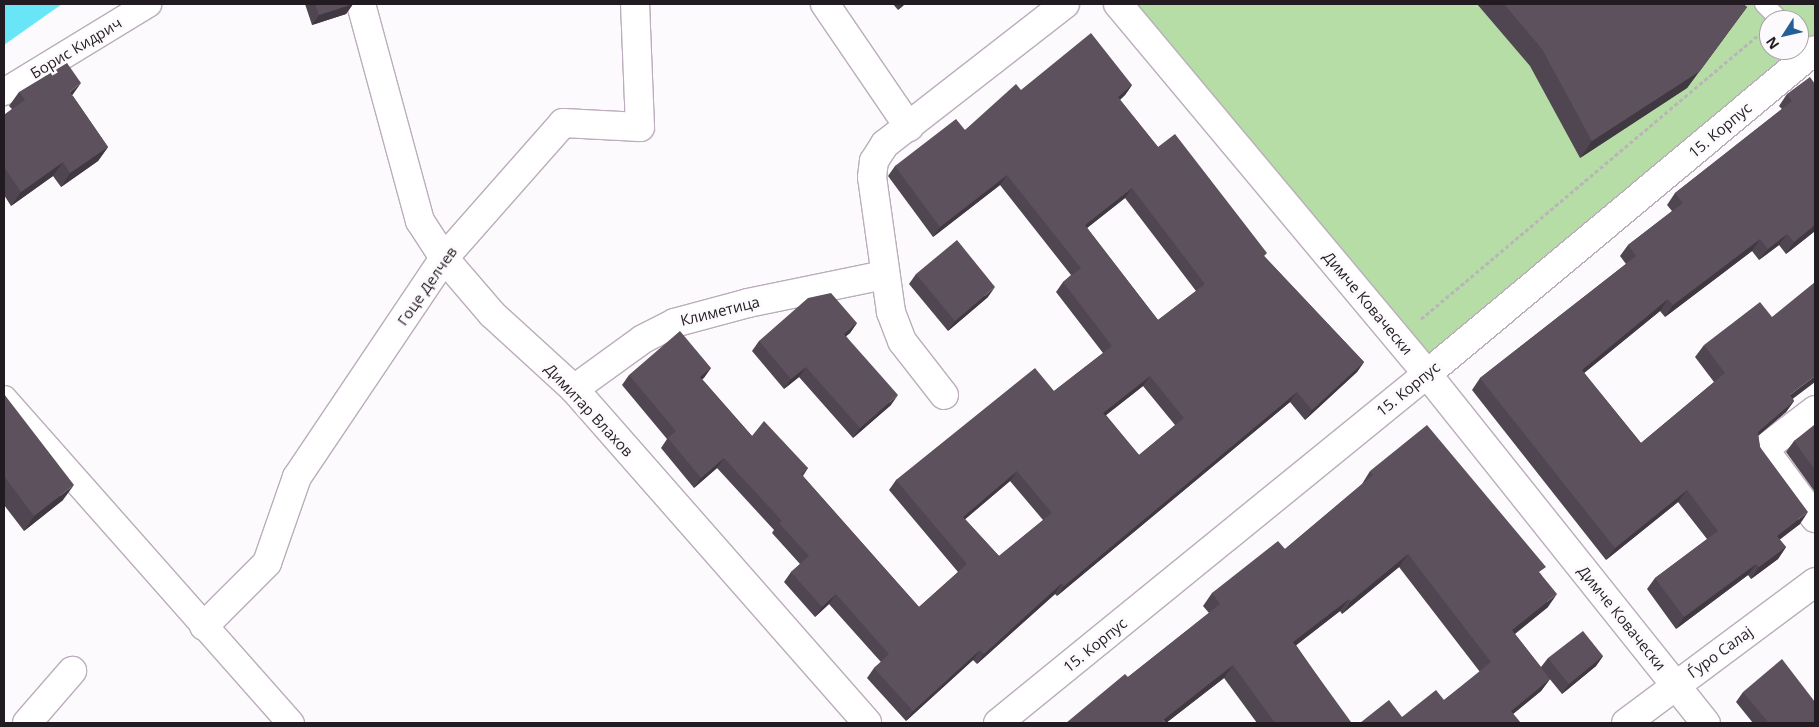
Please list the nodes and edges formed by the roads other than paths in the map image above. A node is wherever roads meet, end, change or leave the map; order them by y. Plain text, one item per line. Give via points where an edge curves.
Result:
1 (148, 4) edge
2 (361, 4) edge
3 (635, 4) edge
4 (825, 4) edge
5 (1065, 4) edge
6 (1118, 4) edge
7 (1795, 60) edge
8 (4, 92) edge
9 (909, 127) junction
10 (444, 258) junction
11 (884, 275) junction
12 (1427, 374) junction
13 (574, 389) junction
14 (944, 395) dead end
15 (4, 399) edge
16 (1815, 410) edge
17 (1815, 518) edge
18 (1815, 582) edge
19 (204, 626) junction
20 (72, 671) dead end
21 (1675, 685) junction
22 (27, 723) edge
23 (291, 723) edge
24 (867, 723) edge
25 (998, 723) edge
26 (1626, 723) edge
27 (1706, 723) edge

1 - 8 street, Борис Кидрич
2 - 10 street, Димитар Влахов via 420,221
3 - 10 street, Гоце Делчев via 640,127 563,123
4 - 9 street
5 - 9 street
6 - 12 street, Димче Ковачески
7 - 12 street, 15. Корпус
9 - 11 street via 885,144 874,160 872,177
10 - 13 street, Димитар Влахов via 492,314
10 - 19 street, Гоце Делчев via 297,477 267,563
11 - 13 street, Климетица via 674,322 643,339
11 - 14 street via 891,312 902,341
12 - 21 street, Димче Ковачески
12 - 25 street, 15. Корпус
13 - 24 street, Димитар Влахов
15 - 19 street
16 - 17 street via 1764,449
18 - 21 street, Ѓуро Салај
19 - 23 street
20 - 22 street
21 - 26 street, Ѓуро Салај
21 - 27 street, Димче Ковачески

